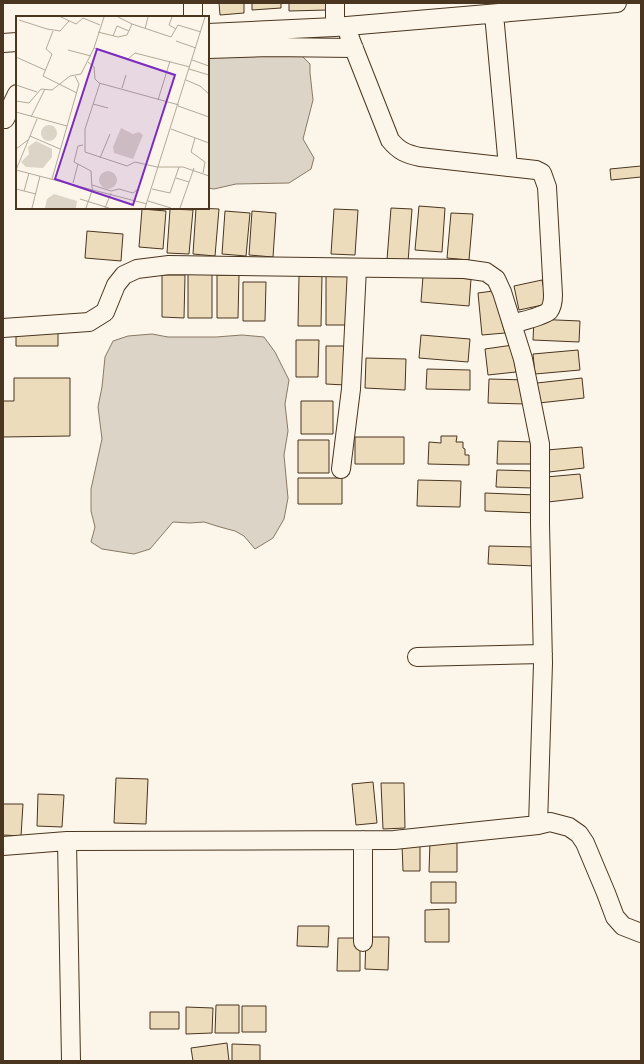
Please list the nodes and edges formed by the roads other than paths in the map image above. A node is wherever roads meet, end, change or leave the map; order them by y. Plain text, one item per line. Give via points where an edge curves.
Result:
1 (194, 3) edge
2 (335, 3) edge
3 (617, 3) edge
4 (494, 14) junction
5 (193, 16) edge
6 (209, 33) edge
7 (347, 35) junction
8 (16, 42) edge
9 (3, 43) edge
10 (209, 49) edge
11 (16, 96) edge
12 (5, 120) dead end
13 (508, 167) junction
14 (357, 268) junction
15 (512, 324) junction
16 (3, 328) edge
17 (341, 469) dead end
18 (543, 654) junction
19 (416, 657) dead end
20 (538, 825) junction
21 (363, 840) junction
22 (67, 841) junction
23 (3, 846) edge
24 (641, 933) edge
25 (363, 942) dead end
26 (71, 1061) edge

1 - 5 street
2 - 7 street
3 - 4 street
4 - 7 street
4 - 13 street
6 - 7 street
7 - 10 street via 269,47
7 - 13 street via 390,140 396,148 420,157
8 - 9 street
11 - 12 street
13 - 15 street via 536,170 542,173 545,179 553,295 552,305 544,314
14 - 15 street via 465,269 486,272 496,279
14 - 16 street via 169,265 137,269 124,275 116,285 105,312 89,322
14 - 17 street via 350,389
15 - 18 street via 523,359 540,444
18 - 19 street
18 - 20 street
20 - 21 street via 394,840
20 - 24 street via 550,822 569,826 579,834 585,842 615,917 623,926
21 - 22 street
21 - 25 street
22 - 23 street
22 - 26 street

